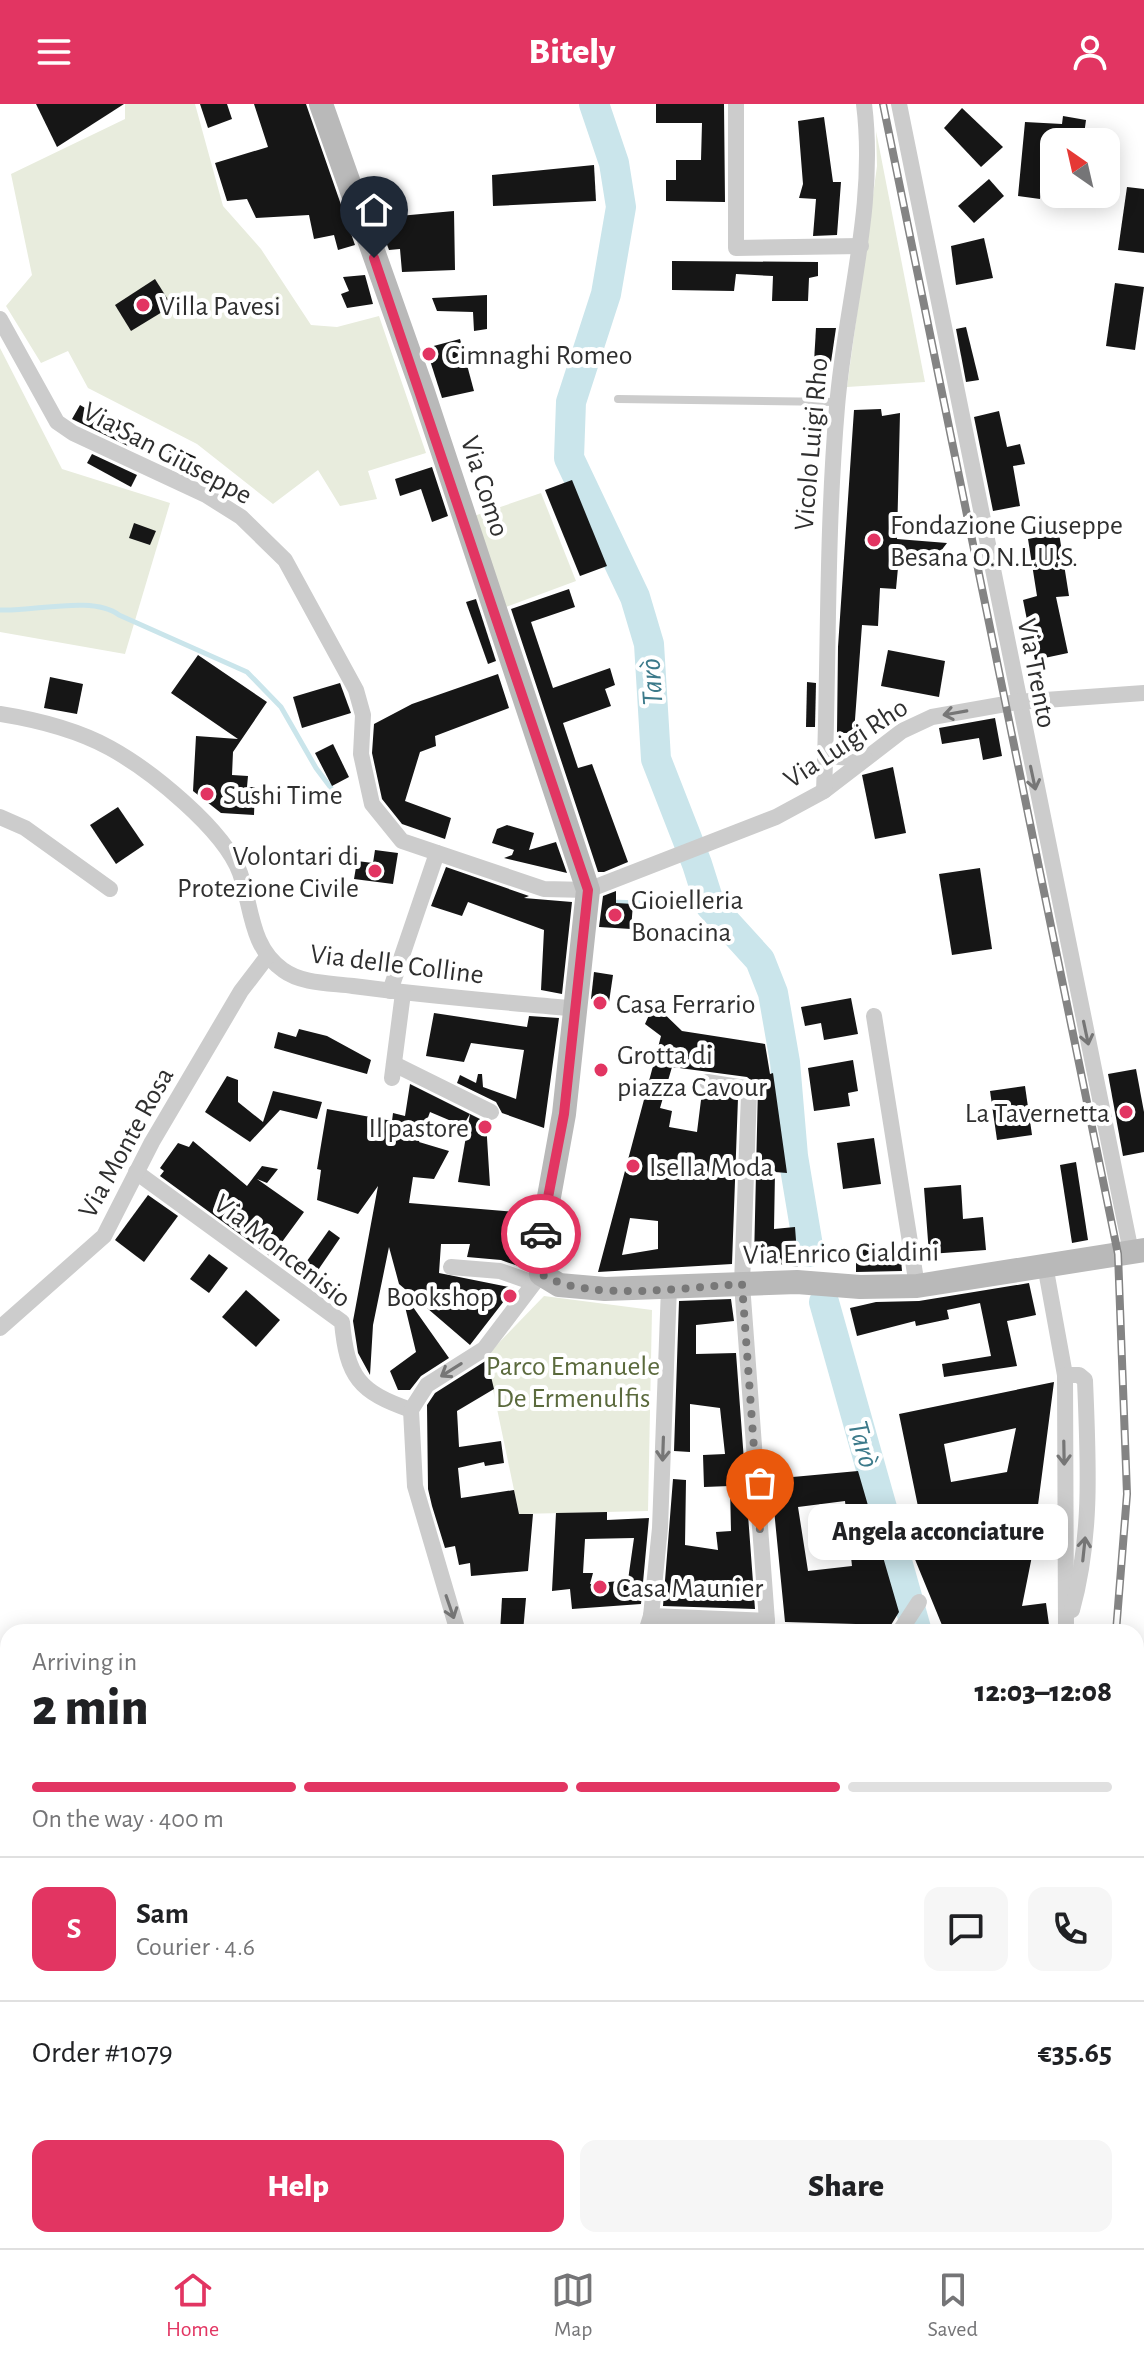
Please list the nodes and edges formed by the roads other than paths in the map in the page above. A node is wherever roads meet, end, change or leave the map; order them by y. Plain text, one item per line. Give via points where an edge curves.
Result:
1 (321, 104) edge
2 (736, 104) edge
3 (864, 104) edge
4 (899, 104) edge
5 (861, 246) junction
6 (0, 319) edge
7 (618, 399) dead end
8 (837, 402) junction
9 (1144, 693) edge
10 (1017, 702) junction
11 (0, 714) edge
12 (826, 756) junction
13 (865, 759) junction
14 (824, 791) junction
15 (0, 817) edge
16 (437, 853) junction
17 (110, 889) dead end
18 (588, 890) junction
19 (267, 957) junction
20 (396, 992) junction
21 (577, 1009) junction
22 (874, 1016) dead end
23 (707, 1082) dead end
24 (491, 1112) dead end
25 (136, 1172) junction
26 (1138, 1251) edge
27 (1045, 1265) junction
28 (451, 1267) dead end
29 (538, 1278) junction
30 (742, 1284) junction
31 (917, 1286) junction
32 (669, 1287) junction
33 (0, 1328) edge
34 (411, 1410) junction
35 (919, 1602) dead end
36 (456, 1624) edge
37 (649, 1624) edge
38 (766, 1624) edge
39 (905, 1624) edge
40 (1067, 1624) edge

1 - 18 street, Via Como
2 - 5 street via 736,248
3 - 5 street, Vicolo Luigi Rho via 869,141
4 - 10 street, Via Trento
5 - 8 street, Vicolo Luigi Rho
6 - 16 street, Via San Giuseppe via 57,422 206,495 241,517 285,560 356,690 372,804 402,841
7 - 8 lane
8 - 12 street, Vicolo Luigi Rho via 827,536
9 - 10 street, Via Luigi Rho
10 -> 13 street, Via Luigi Rho via 932,717
10 -> 26 street, Via Trento
11 - 19 street via 45,721 111,748 203,820 239,870
12 - 13 street
12 - 14 street, Vicolo Luigi Rho
13 - 14 street, Via Luigi Rho
14 - 18 street, Via Luigi Rho via 776,817
15 - 17 street via 25,828
16 - 18 street, Via San Giuseppe via 544,889
16 - 20 street
18 - 21 street
19 - 20 street, Via delle Colline via 303,979
19 - 25 street, Via Monte Rosa via 241,991
20 - 21 street, Via delle Colline
20 - 24 street via 393,1071
21 - 29 street
22 - 31 street
23 - 30 street via 749,1093
25 - 33 street, Via Monte Rosa via 104,1236
25 - 34 street, Via Moncenisio via 342,1322 345,1353 358,1382 378,1398
26 - 27 street, Via Enrico Cialdini
27 - 31 street, Via Enrico Cialdini
27 - 40 street via 1072,1375
28 - 29 street
29 - 32 street, Via Enrico Cialdini via 605,1289
29 -> 34 street via 484,1349 427,1385
30 - 31 street, Via Enrico Cialdini
30 - 32 street, Via Enrico Cialdini
30 - 38 street
32 -> 37 street via 660,1528
34 -> 36 street via 415,1486
35 - 39 street

